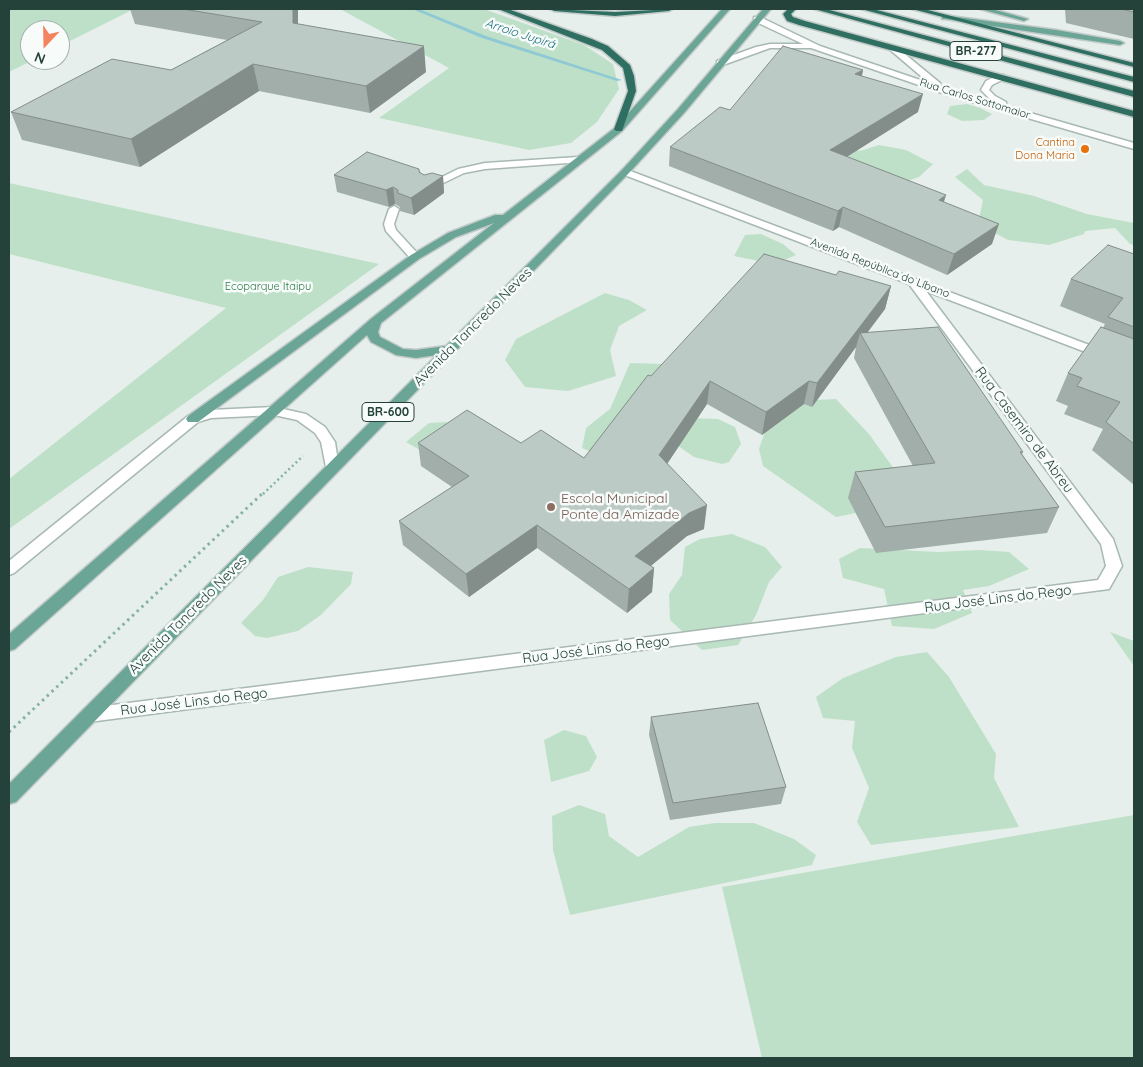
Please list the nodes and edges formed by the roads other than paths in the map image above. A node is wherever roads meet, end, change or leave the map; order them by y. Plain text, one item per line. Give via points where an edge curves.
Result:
1 (502, 9) edge
2 (554, 9) edge
3 (669, 9) edge
4 (726, 9) edge
5 (767, 9) edge
6 (792, 9) edge
7 (818, 9) edge
8 (865, 9) edge
9 (916, 9) edge
10 (984, 9) edge
11 (945, 16) junction
12 (757, 19) junction
13 (817, 48) junction
14 (892, 48) junction
15 (720, 63) junction
16 (1134, 65) edge
17 (1001, 77) junction
18 (1134, 80) edge
19 (945, 91) junction
20 (1134, 94) edge
21 (1014, 112) junction
22 (1134, 114) edge
23 (619, 129) junction
24 (1134, 146) edge
25 (578, 160) junction
26 (625, 172) junction
27 (427, 187) edge
28 (394, 209) dead end
29 (514, 211) junction
30 (415, 257) junction
31 (912, 280) junction
32 (376, 321) junction
33 (450, 350) junction
34 (1134, 366) edge
35 (274, 411) junction
36 (193, 419) junction
37 (332, 470) junction
38 (9, 569) edge
39 (1102, 585) joint
40 (9, 644) edge
41 (89, 716) junction
42 (9, 796) edge

1 - 23 highway via 589,41 609,51 626,67 632,91
2 - 3 highway via 614,14
4 - 23 main road
5 - 12 main road, Avenida Tancredo Neves
6 - 14 highway via 787,14 790,19
7 - 20 highway, BR-277
8 - 18 highway, BR-277
9 - 11 highway
10 - 11 main road via 1124,44
11 - 16 highway
12 - 13 street, Rua Carlos Sottomaior
12 - 15 main road, Avenida Tancredo Neves / BR-600
13 - 15 street, Rua Carlos Sottomaior via 770,46 741,53
13 - 19 street, Rua Carlos Sottomaior
14 - 17 highway
14 - 19 street
15 - 26 main road, Avenida Tancredo Neves / BR-600
17 - 21 street via 989,83 985,90
17 - 22 highway
19 - 21 street, Rua Carlos Sottomaior
21 - 24 street, Rua Carlos Sottomaior
23 - 25 main road
25 - 27 street via 485,166 462,171
25 - 29 main road
26 - 31 street, Avenida República do Líbano
26 - 33 main road, Avenida Tancredo Neves / BR-600
28 - 30 street via 389,224 391,231
29 - 30 main road via 452,235
29 - 32 main road
30 - 36 main road
31 - 34 street, Avenida República do Líbano
31 - 39 street, Rua Casemiro de Abreu via 1108,543 1114,566
32 - 33 main road via 372,332 376,339 400,352 416,354
32 - 35 main road
33 - 37 main road, Avenida Tancredo Neves / BR-600
35 - 36 street via 230,412
35 - 37 street via 301,417 320,430 328,442
35 - 40 main road
36 - 38 street
37 - 41 main road, Avenida Tancredo Neves / BR-600
39 - 41 street, Rua José Lins do Rego
41 - 42 main road, Avenida Tancredo Neves / BR-600

